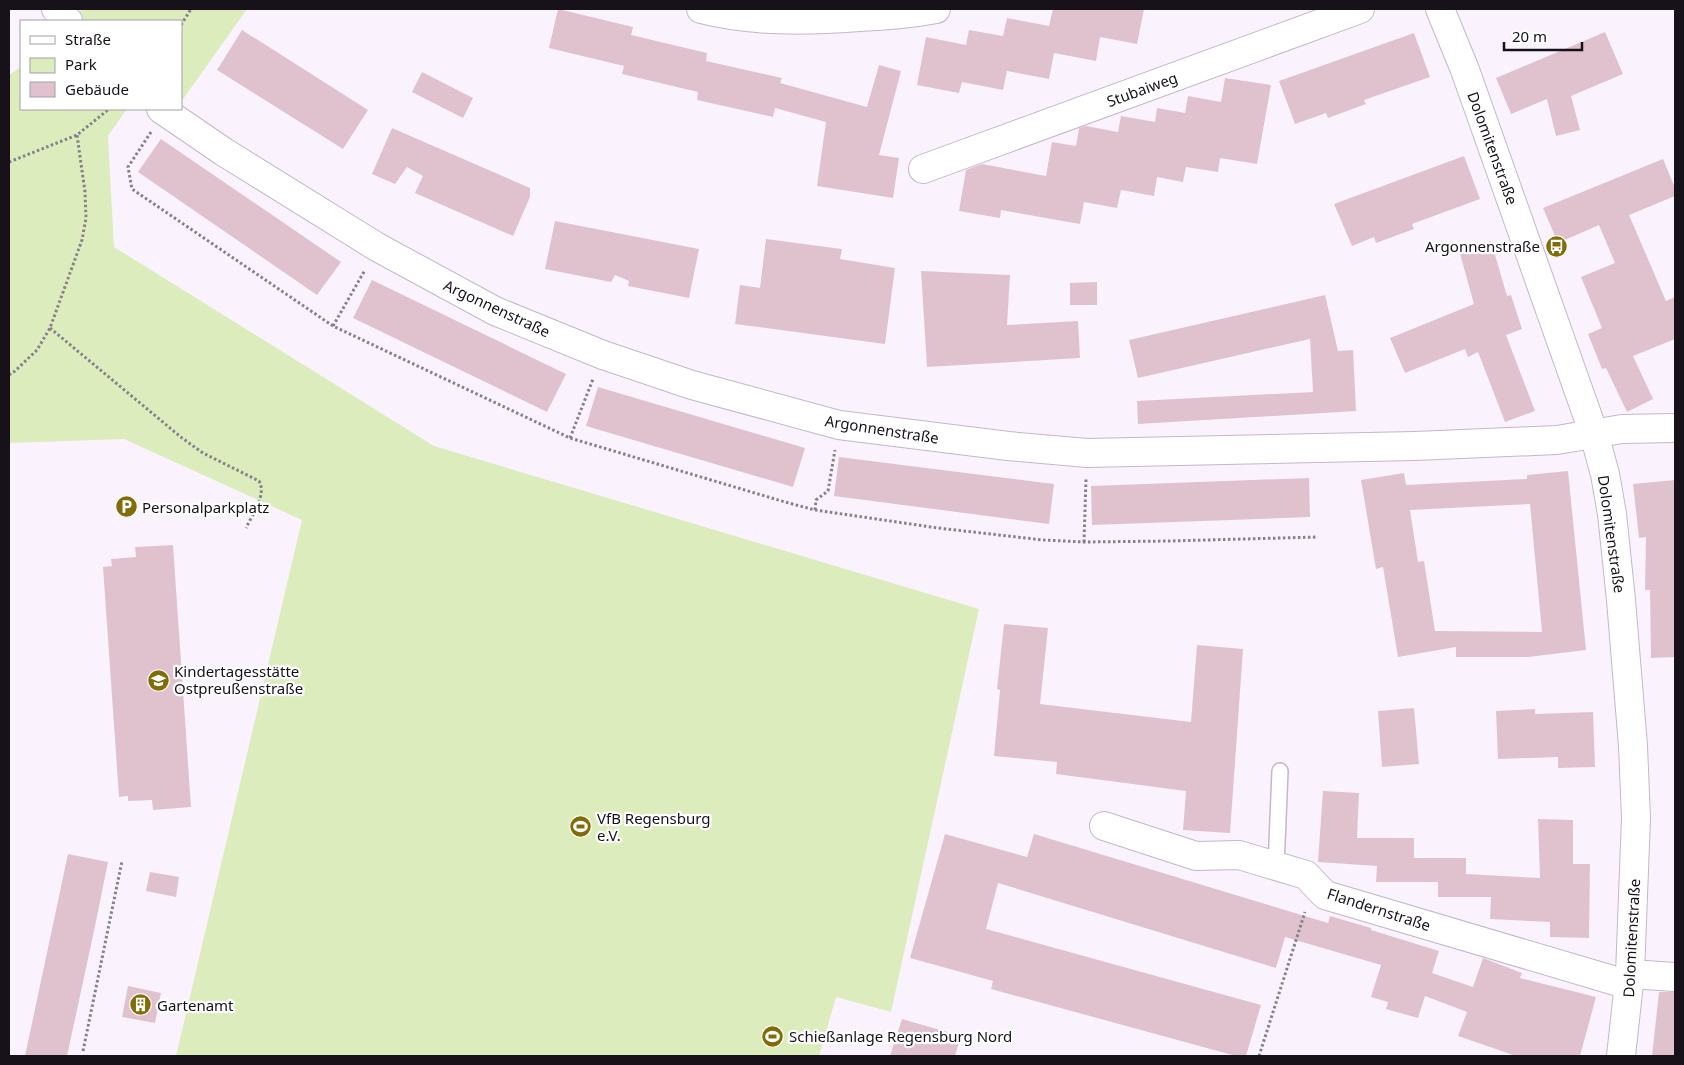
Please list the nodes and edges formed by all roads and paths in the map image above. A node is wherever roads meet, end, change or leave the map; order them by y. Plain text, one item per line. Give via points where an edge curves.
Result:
1 (56, 9) edge
2 (191, 9) edge
3 (701, 9) edge
4 (936, 9) edge
5 (1360, 9) edge
6 (1440, 9) edge
7 (67, 20) edge
8 (182, 23) edge
9 (108, 110) edge
10 (162, 110) edge
11 (77, 135) junction
12 (9, 162) edge
13 (923, 169) dead end
14 (377, 247) junction
15 (333, 326) junction
16 (50, 328) junction
17 (603, 355) junction
18 (9, 375) edge
19 (1675, 428) edge
20 (1594, 434) junction
21 (570, 438) junction
22 (1087, 453) junction
23 (830, 479) dead end
24 (815, 510) junction
25 (246, 528) dead end
26 (1318, 537) dead end
27 (1084, 542) junction
28 (238, 674) dead end
29 (195, 675) dead end
30 (1280, 770) dead end
31 (1104, 826) dead end
32 (122, 862) dead end
33 (1276, 867) junction
34 (1314, 884) junction
35 (1675, 977) edge
36 (1630, 980) junction
37 (83, 1051) dead end
38 (1259, 1056) edge
39 (1621, 1056) edge

1 - 7 street
2 - 8 path
3 - 4 street via 727,15 825,20
5 - 13 street, Stubaiweg
6 - 20 street, Dolomitenstraße via 1465,70
9 - 11 path
10 - 14 street, Argonnenstraße
10 - 15 path via 128,167 132,189
11 - 12 path
11 - 16 path via 86,192 86,218 82,240
14 - 15 path
14 - 17 street, Argonnenstraße via 495,311
15 - 21 path
16 - 18 path via 37,350
16 - 25 path via 182,438 203,453 259,481 261,495
17 - 21 path
17 - 22 street, Argonnenstraße via 692,385 839,424
19 - 20 street, Argonnenstraße via 1622,429
20 - 22 street, Argonnenstraße via 1557,440 1415,446
20 - 36 street, Dolomitenstraße via 1612,514 1633,746 1636,818
21 - 24 path
22 - 27 path
23 - 24 path via 828,491 816,500
24 - 27 path via 938,528
26 - 27 path
28 - 29 path
30 - 33 lane
31 - 33 street, Flandernstraße via 1196,856 1239,854
32 - 37 path
33 - 34 street, Flandernstraße via 1306,875
34 - 36 street, Flandernstraße via 1325,895
34 - 38 path
35 - 36 street, Flandernstraße
36 - 39 street, Dolomitenstraße

